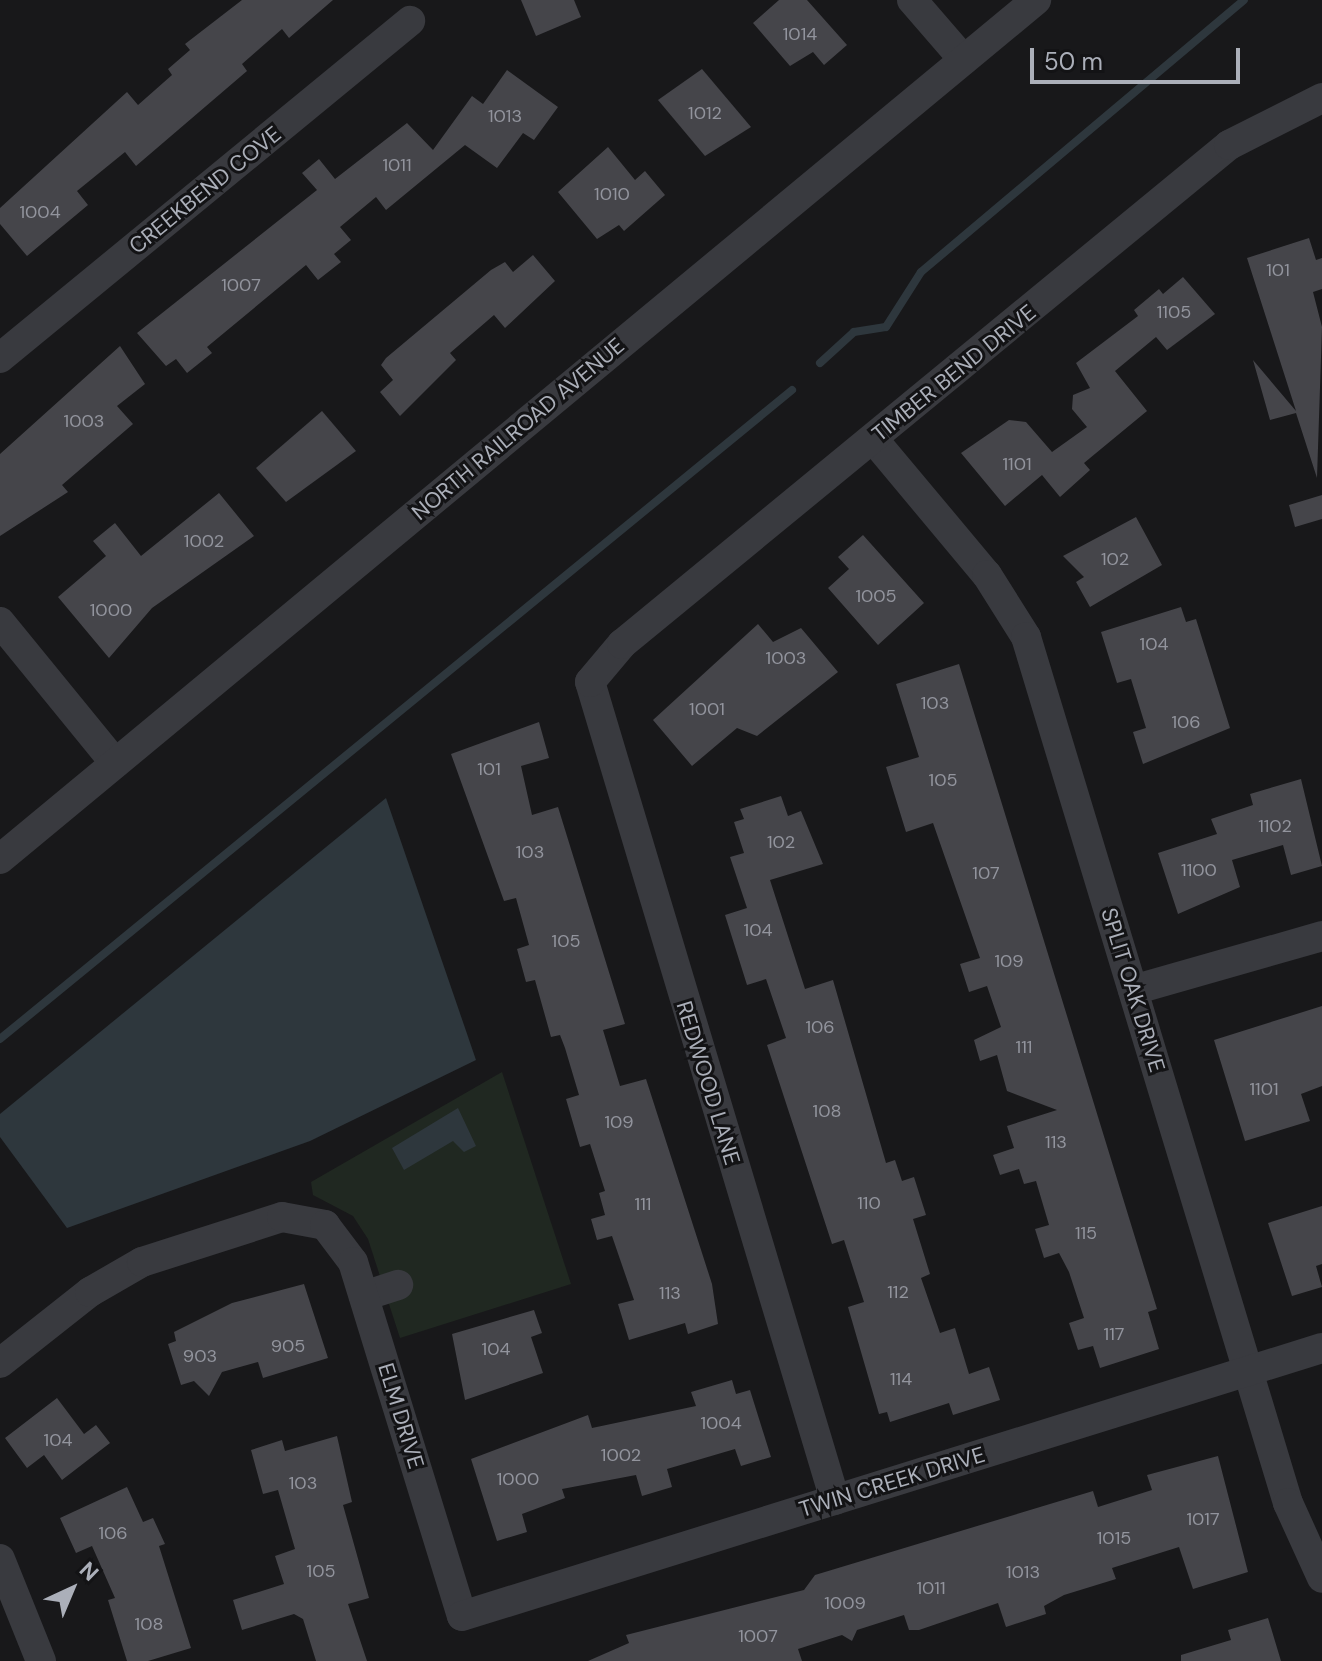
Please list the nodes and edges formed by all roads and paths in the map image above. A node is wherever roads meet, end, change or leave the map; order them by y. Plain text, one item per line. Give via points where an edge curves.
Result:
1 (912, 0) edge
2 (1036, 0) edge
3 (410, 21) dead end
4 (964, 60) junction
5 (1322, 98) edge
6 (0, 358) edge
7 (874, 440) junction
8 (0, 622) edge
9 (598, 668) joint
10 (115, 763) junction
11 (0, 859) edge
12 (1322, 936) edge
13 (1133, 990) junction
14 (398, 1285) dead end
15 (364, 1296) junction
16 (1322, 1348) edge
17 (0, 1363) edge
18 (1248, 1370) junction
19 (835, 1500) junction
20 (0, 1559) edge
21 (1322, 1578) edge
22 (462, 1616) joint
23 (41, 1661) edge

1 - 4 street
2 - 4 street, NORTH RAILROAD AVENUE
3 - 6 street, CREEKBEND COVE
4 - 10 street, NORTH RAILROAD AVENUE
5 - 7 street, TIMBER BEND DRIVE via 1229,145
7 - 9 street, TIMBER BEND DRIVE
7 - 13 street, SPLIT OAK DRIVE via 987,575 1026,637
8 - 10 street
9 - 19 street, REDWOOD LANE via 590,700
10 - 11 street, NORTH RAILROAD AVENUE
12 - 13 street
13 - 18 street, SPLIT OAK DRIVE
14 - 15 street
15 - 17 street, ELM DRIVE via 342,1241 325,1225 282,1217 142,1262 90,1292
15 - 22 street, ELM DRIVE
16 - 18 street, TWIN CREEK DRIVE
18 - 19 street, TWIN CREEK DRIVE
18 - 21 street, SPLIT OAK DRIVE via 1288,1503
19 - 22 street, TWIN CREEK DRIVE
20 - 23 street

